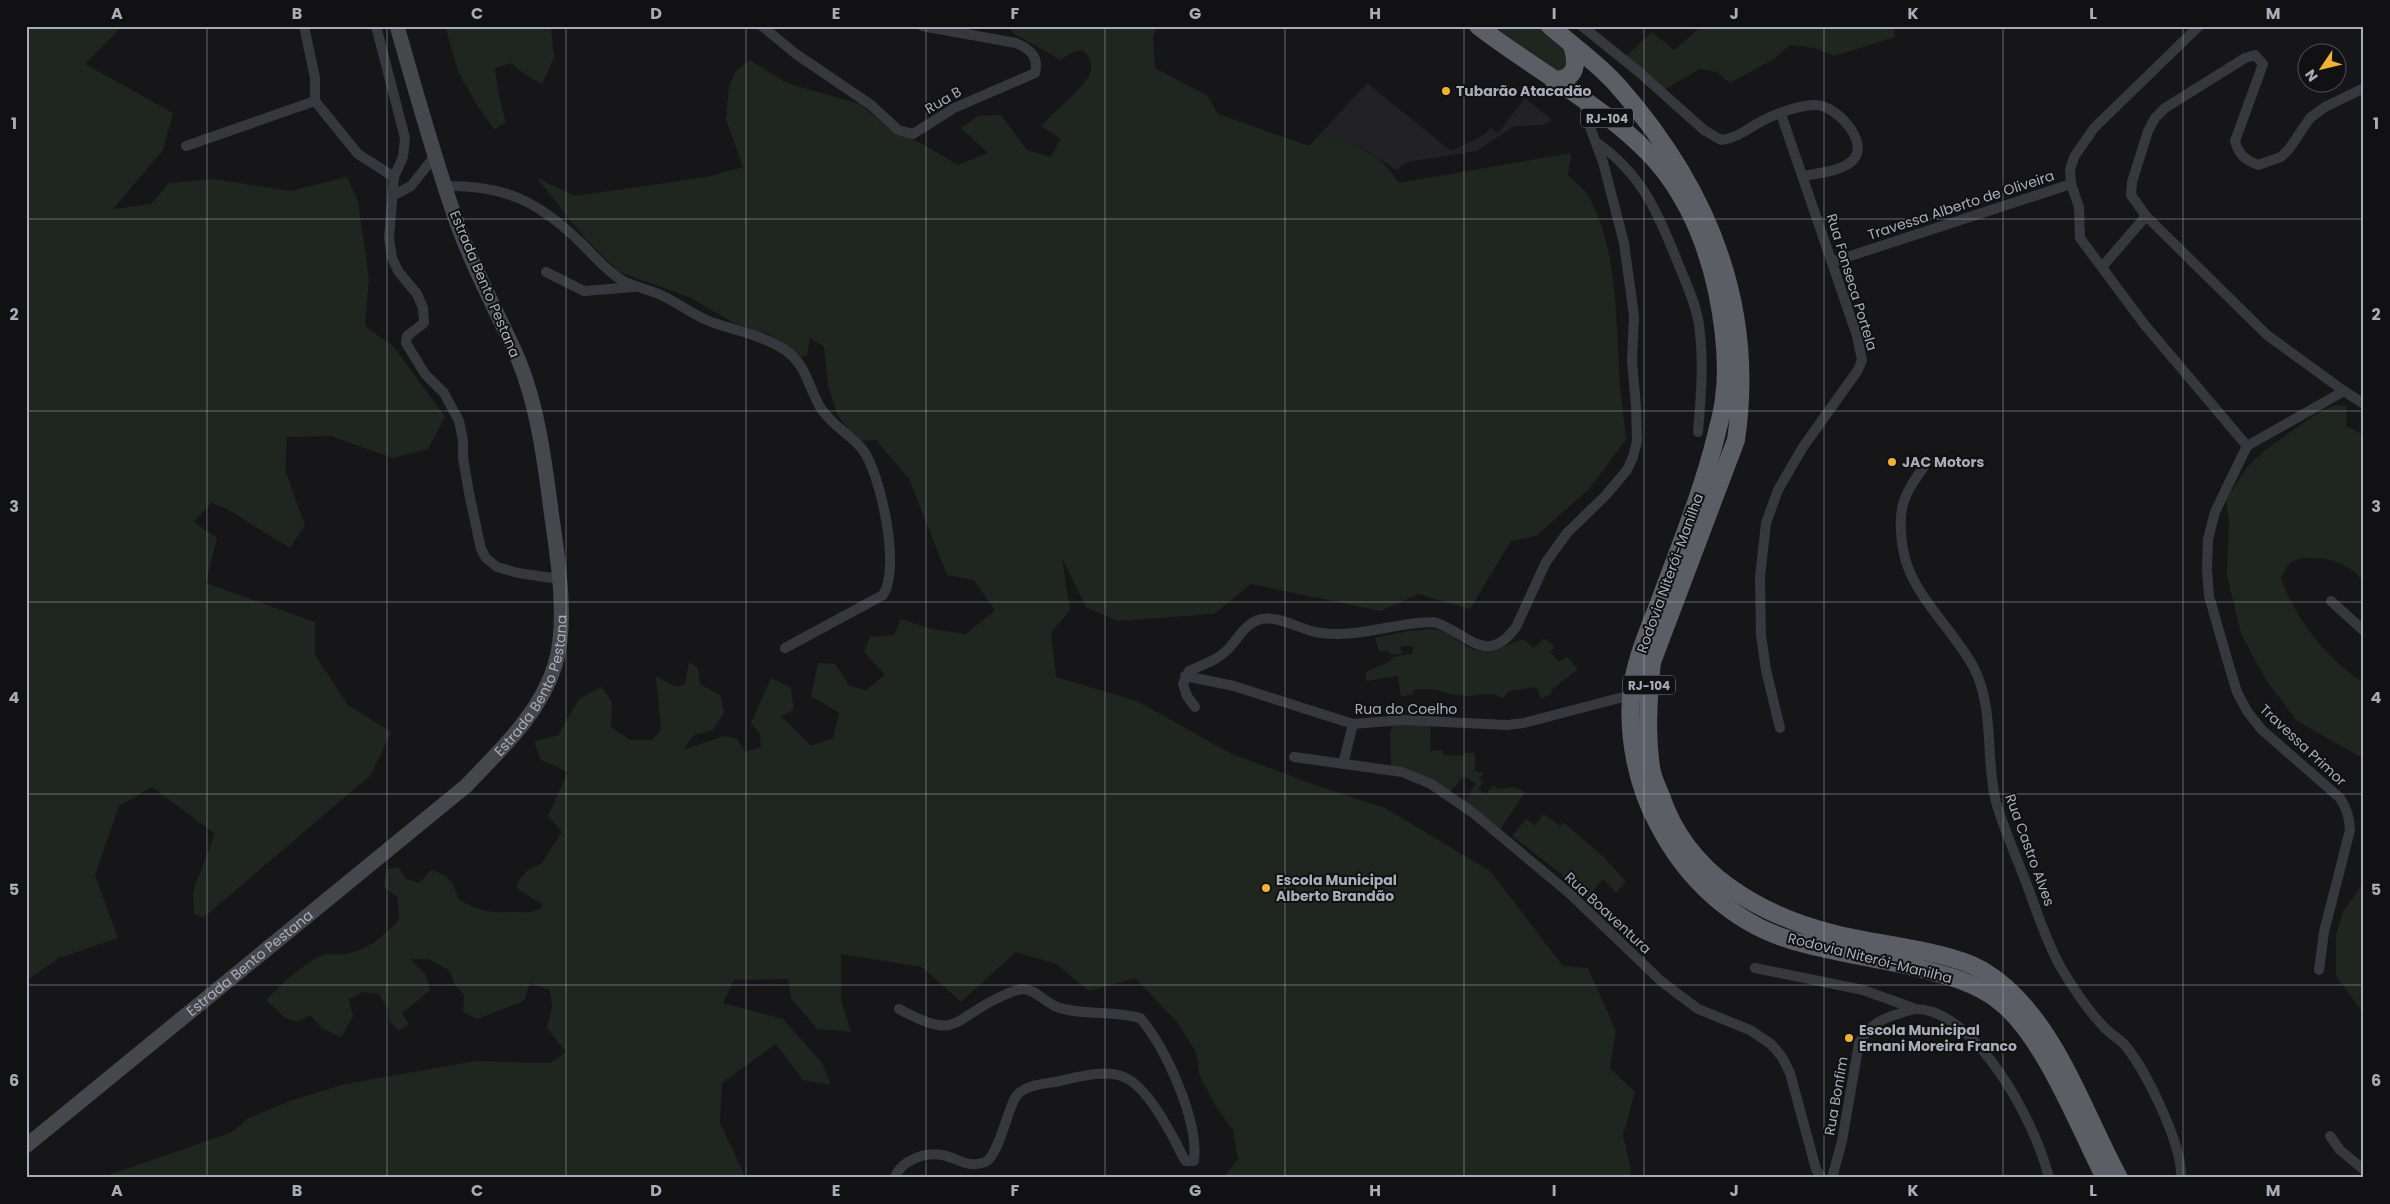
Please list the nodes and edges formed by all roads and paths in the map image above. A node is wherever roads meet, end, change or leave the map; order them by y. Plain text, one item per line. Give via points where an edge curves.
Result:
1 (304, 26) edge
2 (376, 26) edge
3 (396, 26) edge
4 (762, 26) edge
5 (922, 26) edge
6 (1478, 26) edge
7 (1550, 26) edge
8 (1582, 26) edge
9 (2199, 26) edge
10 (1572, 45) junction
11 (1553, 80) junction
12 (2364, 88) edge
13 (1582, 100) junction
14 (315, 101) junction
15 (1781, 114) junction
16 (1595, 141) junction
17 (186, 146) dead end
18 (434, 156) junction
19 (1804, 176) junction
20 (394, 177) junction
21 (2071, 184) junction
22 (445, 186) junction
23 (394, 194) junction
24 (2146, 216) junction
25 (1832, 262) junction
26 (2102, 267) junction
27 (546, 272) dead end
28 (636, 286) junction
29 (2344, 391) junction
30 (2364, 404) edge
31 (1698, 432) dead end
32 (2247, 446) junction
33 (1928, 461) dead end
34 (559, 579) junction
35 (2331, 601) dead end
36 (2364, 631) edge
37 (786, 648) dead end
38 (1185, 676) junction
39 (1631, 695) junction
40 (1195, 707) dead end
41 (1353, 724) junction
42 (1780, 728) dead end
43 (1294, 757) dead end
44 (1344, 764) junction
45 (1755, 968) dead end
46 (2319, 970) dead end
47 (899, 1009) dead end
48 (1916, 1009) junction
49 (2330, 1136) dead end
50 (26, 1146) edge
51 (2364, 1170) edge
52 (2110, 1174) edge
53 (895, 1178) edge
54 (1822, 1178) edge
55 (1832, 1178) edge
56 (2049, 1178) edge
57 (2181, 1178) edge

1 - 14 street via 315,78
2 - 20 street via 405,138 404,157
3 - 18 main road, Estrada Bento Pestana
4 - 5 street, Rua B via 906,133 913,134 954,108 1035,72 1034,54 1021,46
6 - 11 highway, Rodovia Niterói-Manilha / RJ-104
7 - 10 highway, Rodovia Niterói-Manilha / RJ-104
8 - 15 street via 1712,136 1721,140 1732,139
9 - 21 street, Travessa Alberto de Oliveira via 2094,128 2074,157 2070,170
10 - 11 highway via 1576,60 1572,73 1565,79
10 - 52 highway, Rodovia Niterói-Manilha / RJ-104 via 1618,86 1680,166 1722,256 1735,310 1741,404 1736,440 1652,662 1648,698 1651,768 1665,809 1674,827 1710,873 1740,896 1794,922 1953,959 1981,970 2009,990 2052,1045
11 - 13 highway, Rodovia Niterói-Manilha / RJ-104
12 - 24 street via 2342,97 2310,118 2289,149 2281,156 2258,165 2245,160 2235,141 2263,64 2255,55 2238,62 2165,108 2155,118 2132,182 2131,195
13 - 16 street
13 - 39 highway, Rodovia Niterói-Manilha / RJ-104 via 1620,127 1646,151 1678,192 1702,241 1713,274 1726,357 1724,400 1708,466 1642,648
14 - 17 street
14 - 20 street via 358,154
15 - 19 street, Rua Fonseca Portela
15 - 19 street via 1798,107 1826,106 1838,113 1852,131 1857,149 1855,158 1845,165
16 - 31 street via 1615,155 1636,177 1658,214 1690,294 1701,342 1702,391
16 - 38 street via 1624,243 1634,316 1632,362 1637,440 1627,470 1606,496 1567,533 1546,562 1516,627 1500,643 1486,647 1474,645 1434,622 1360,634 1337,634 1260,619 1240,632 1229,648 1216,658
18 - 22 main road, Estrada Bento Pestana
18 - 23 street via 411,186
19 - 25 street, Rua Fonseca Portela
20 - 23 street
21 - 25 street, Travessa Alberto de Oliveira
21 - 26 street via 2079,207 2080,238
22 - 28 street via 483,187 524,199 553,216 620,279
22 - 34 main road, Estrada Bento Pestana via 457,224 519,362 532,400 544,455
23 - 34 street via 389,238 392,258 398,271 418,294 425,315 424,323 407,336 406,343 425,374 444,393 459,421 481,549 497,567
24 - 26 street
24 - 29 street via 2267,335
25 - 42 street, Rua Fonseca Portela via 1862,360 1803,447 1778,490 1766,523 1760,577 1761,635
26 - 32 street via 2144,324
27 - 28 street via 584,291
28 - 37 street via 660,294 714,323 755,336 794,357 804,370 820,407 863,451 871,466 890,535 888,588 871,603
29 - 30 street
29 - 32 street
32 - 46 street, Travessa Primor via 2215,512 2208,539 2206,569 2209,596 2237,692 2247,711 2261,729 2347,807 2350,830 2324,932
33 - 57 street, Rua Castro Alves via 1910,486 1902,507 1900,530 1906,562 1934,613 1960,645 1984,691 1996,801 2060,965 2093,1015 2123,1043 2141,1069 2174,1141 2181,1162
34 - 50 main road, Estrada Bento Pestana via 560,631 555,664 540,699 514,736 473,779 412,832
35 - 36 street
38 - 40 street via 1183,684
38 - 41 street, Rua do Coelho via 1234,686
39 - 41 street, Rua do Coelho via 1507,725 1404,720
39 - 52 highway, Rodovia Niterói-Manilha / RJ-104 via 1635,762 1643,794 1680,862 1713,897 1761,929 1793,941 1941,974 1999,1000 2022,1024 2041,1052
41 - 44 street
43 - 44 street, Rua Boaventura
44 - 54 street, Rua Boaventura via 1402,772 1431,784 1472,812 1569,893 1662,982 1698,1008 1750,1030 1771,1044 1782,1056 1790,1073 1816,1168
45 - 48 street via 1863,990
47 - 53 street via 925,1023 948,1026 988,1002 1014,990 1025,989 1057,1007 1140,1018 1154,1038 1188,1108 1195,1153 1194,1161 1186,1161 1154,1106 1134,1083 1123,1076 1085,1076 1034,1086 1016,1096 988,1162 975,1165 941,1155 921,1157 898,1169
48 - 55 street, Rua Bonfim via 1876,1023 1865,1032
48 - 56 street via 1944,1017 1960,1026 1984,1050 2043,1153
49 - 51 street via 2340,1150

